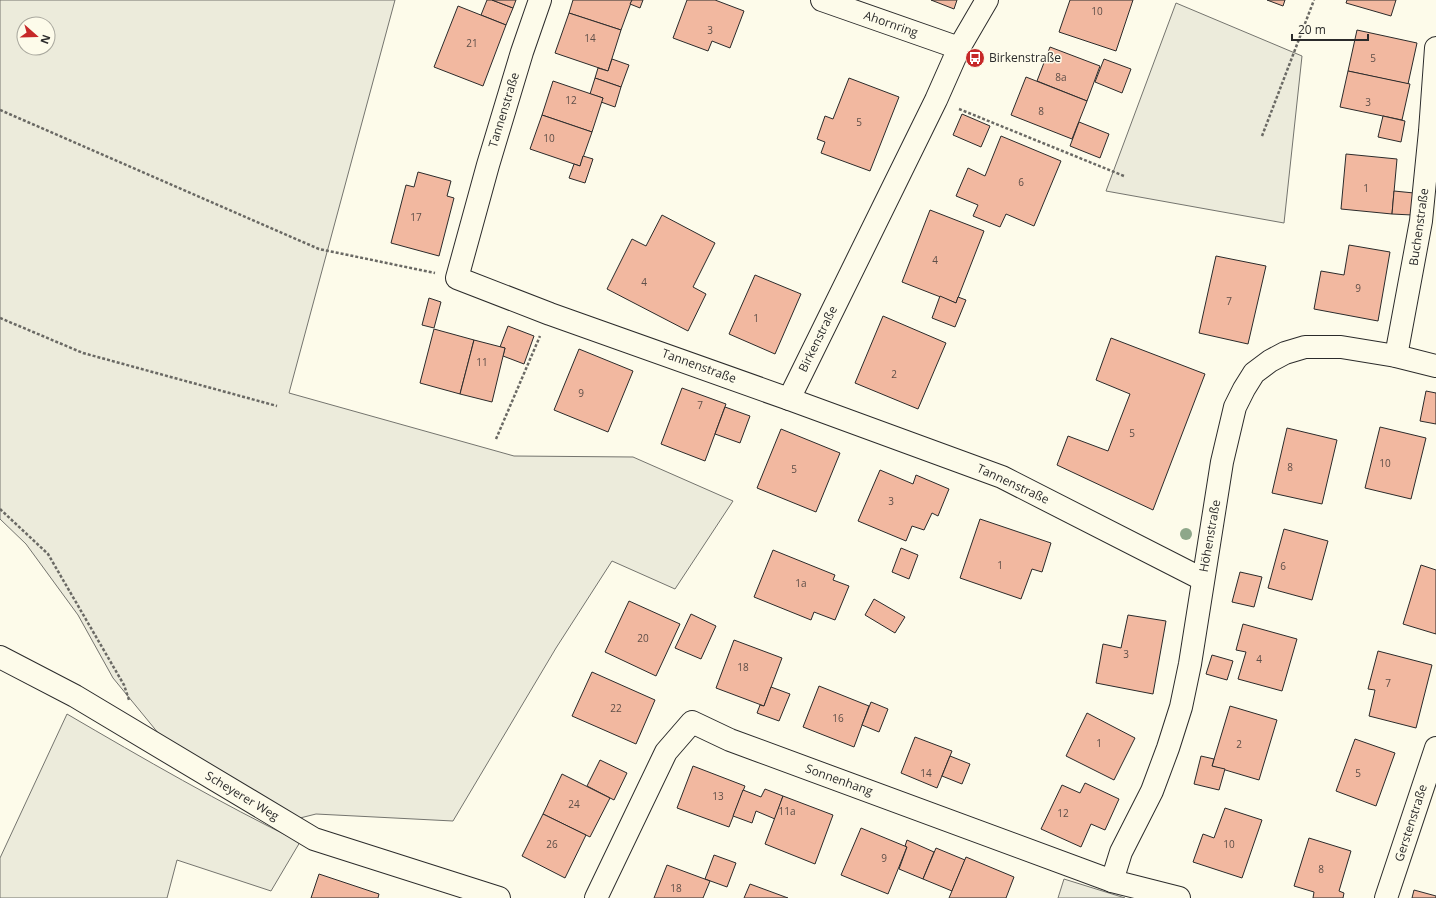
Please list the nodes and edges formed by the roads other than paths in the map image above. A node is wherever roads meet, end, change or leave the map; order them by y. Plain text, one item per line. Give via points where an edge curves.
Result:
1 (540, 0) edge
2 (822, 0) edge
3 (987, 0) edge
4 (959, 48) junction
5 (1436, 48) edge
6 (1396, 356) junction
7 (1436, 366) edge
8 (789, 398) junction
9 (1202, 579) junction
10 (0, 658) edge
11 (1436, 748) edge
12 (1112, 880) junction
13 (500, 898) edge
14 (596, 898) edge
15 (1179, 898) edge
16 (1386, 898) edge

1 - 8 street, Tannenstraße via 495,143 457,278 550,314
2 - 4 street, Ahornring
3 - 4 street, Birkenstraße
4 - 8 street, Birkenstraße via 936,100
5 - 6 street, Buchenstraße via 1421,221
6 - 7 street, Höhenstraße
6 - 9 street, Höhenstraße via 1341,347 1305,348 1285,353 1254,373 1235,407 1222,462
8 - 9 street, Tannenstraße via 1002,476
9 - 12 street, Höhenstraße via 1190,664 1175,728 1152,791 1121,852
10 - 13 street, Scheyerer Weg via 75,696 314,839
11 - 16 street, Gerstenstraße
12 - 14 street, Sonnenhang via 730,740 692,722 666,752
12 - 15 street, Sonnenhang

